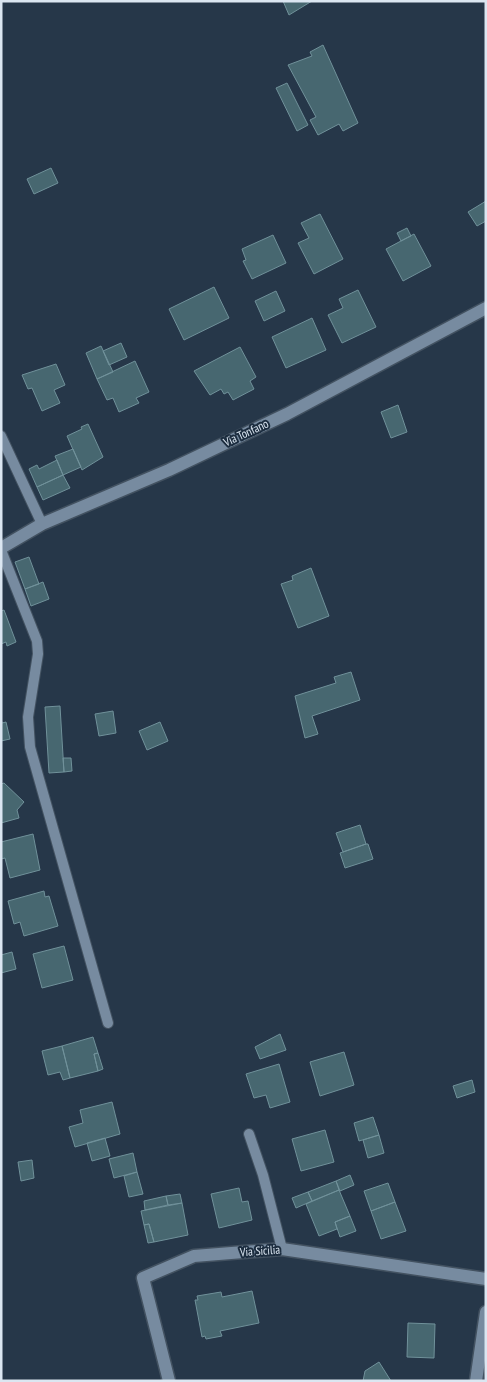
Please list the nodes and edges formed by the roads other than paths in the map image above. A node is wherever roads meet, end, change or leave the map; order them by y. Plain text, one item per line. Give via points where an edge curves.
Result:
1 (486, 308) edge
2 (1, 436) edge
3 (42, 524) junction
4 (1, 549) edge
5 (108, 1023) dead end
6 (249, 1134) dead end
7 (282, 1249) junction
8 (486, 1279) edge
9 (486, 1312) edge
10 (169, 1381) edge
11 (476, 1381) edge

1 - 3 street, Via Tonfano via 287,414 169,470
2 - 3 lane
3 - 4 street, Via Tonfano
4 - 5 lane via 37,641 38,654 28,717 30,747
6 - 7 lane via 264,1175
7 - 8 street, Via Sicilia
7 - 10 street, Via Sicilia via 194,1256 143,1278
9 - 11 street

